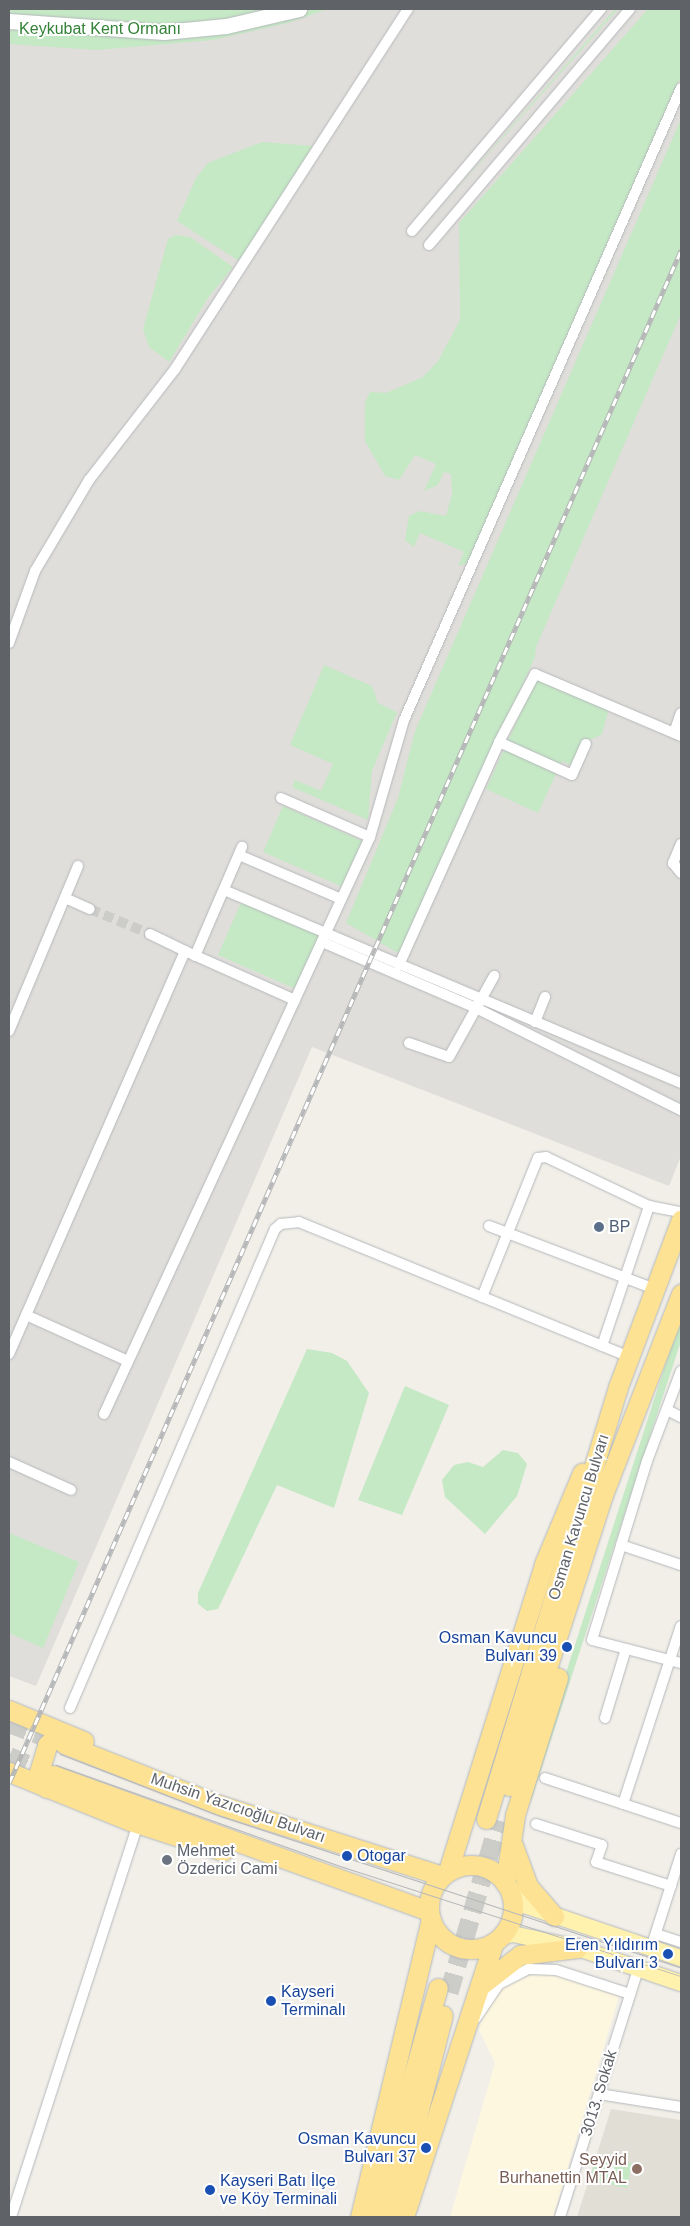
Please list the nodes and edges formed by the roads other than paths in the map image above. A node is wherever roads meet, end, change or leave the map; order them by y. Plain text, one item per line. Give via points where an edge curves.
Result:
1 (299, 9) edge
2 (408, 9) edge
3 (601, 9) edge
4 (630, 9) edge
5 (9, 21) edge
6 (681, 88) edge
7 (412, 231) dead end
8 (429, 245) dead end
9 (9, 643) edge
10 (681, 713) edge
11 (678, 735) edge
12 (499, 742) junction
13 (586, 744) dead end
14 (281, 798) dead end
15 (370, 837) junction
16 (681, 844) edge
17 (78, 866) dead end
18 (681, 873) edge
19 (224, 890) junction
20 (64, 898) junction
21 (341, 900) junction
22 (90, 909) tunnel mouth
23 (150, 934) tunnel mouth
24 (324, 938) junction
25 (185, 951) junction
26 (196, 956) junction
27 (399, 965) junction
28 (494, 976) dead end
29 (545, 997) dead end
30 (294, 1003) junction
31 (480, 1004) junction
32 (535, 1022) junction
33 (9, 1031) edge
34 (409, 1042) dead end
35 (681, 1083) edge
36 (681, 1110) edge
37 (649, 1206) junction
38 (681, 1212) edge
39 (681, 1219) edge
40 (489, 1226) dead end
41 (506, 1232) junction
42 (625, 1278) junction
43 (655, 1289) junction
44 (681, 1294) edge
45 (482, 1297) junction
46 (26, 1315) junction
47 (602, 1346) junction
48 (9, 1354) edge
49 (630, 1357) junction
50 (128, 1361) junction
51 (681, 1371) edge
52 (618, 1387) junction
53 (667, 1410) junction
54 (104, 1414) dead end
55 (681, 1417) edge
56 (9, 1462) edge
57 (71, 1490) dead end
58 (621, 1545) junction
59 (681, 1565) edge
60 (681, 1626) edge
61 (626, 1649) junction
62 (670, 1660) junction
63 (681, 1664) edge
64 (70, 1708) dead end
65 (9, 1710) edge
66 (604, 1718) dead end
67 (65, 1740) junction
68 (9, 1772) edge
69 (545, 1778) dead end
70 (49, 1782) junction
71 (623, 1804) junction
72 (138, 1823) junction
73 (498, 1823) junction
74 (681, 1823) edge
75 (536, 1824) dead end
76 (681, 1854) edge
77 (281, 1860) junction
78 (445, 1874) junction
79 (507, 1885) junction
80 (671, 1886) junction
81 (430, 1915) junction
82 (554, 1916) junction
83 (497, 1939) junction
84 (653, 1941) junction
85 (681, 1942) edge
86 (578, 1948) junction
87 (681, 1958) edge
88 (638, 1969) junction
89 (681, 1984) edge
90 (476, 1991) junction
91 (630, 1994) junction
92 (456, 2051) junction
93 (599, 2094) junction
94 (681, 2107) edge
95 (11, 2217) edge
96 (360, 2217) edge
97 (373, 2217) edge
98 (392, 2217) edge
99 (404, 2217) edge
100 (560, 2217) edge

1 - 5 street via 226,26 164,32
2 - 9 street via 175,369 89,480 35,571
3 - 7 street
4 - 8 street
6 - 15 street via 404,720
10 - 11 street
11 - 12 street via 535,674
12 - 13 street via 572,775
12 - 27 street
14 - 15 street
15 - 21 street
16 - 18 street via 673,863
17 - 20 street
19 - 21 street via 240,851
19 - 24 street
19 - 26 street
20 - 22 street
20 - 33 street
21 - 24 street
23 - 25 street
24 - 27 street
24 - 30 street
24 - 31 street
25 - 26 street
25 - 46 street
26 - 30 street via 295,1000
27 - 31 street
28 - 31 street
29 - 32 street
30 - 50 street
31 - 32 street
31 - 34 street via 449,1057
31 - 36 street
32 - 35 street
37 - 38 street
37 - 41 street via 540,1157 534,1162
37 - 42 street
39 - 43 highway, Osman Kavuncu Bulvarı
40 - 41 street
41 - 42 street
41 - 45 street
42 - 43 street
42 - 47 street
43 - 49 highway, Osman Kavuncu Bulvarı
44 - 73 highway via 641,1396 617,1490
45 - 47 street
45 - 64 street via 299,1222 285,1222 275,1229
46 - 48 street
46 - 50 street
47 - 49 street
49 - 52 highway, Osman Kavuncu Bulvarı
50 - 54 street
51 - 53 street
52 - 73 highway, Osman Kavuncu Bulvarı
52 - 78 highway via 544,1564
53 - 55 street
53 - 58 street
56 - 57 street
58 - 59 street
58 - 61 street via 592,1640
60 - 62 street
61 - 62 street
61 - 66 street
62 - 63 street
62 - 71 street
65 - 67 highway, Muhsin Yazıcıoğlu Bulvarı
67 - 70 highway via 56,1736 47,1745 39,1772
67 - 78 highway, Muhsin Yazıcıoğlu Bulvarı via 220,1805
68 - 70 highway
69 - 71 street
70 - 72 highway
70 - 77 highway, Muhsin Yazıcıoğlu Bulvarı
71 - 74 street
72 - 77 highway via 236,1855
72 - 95 street
73 - 79 highway
73 - 82 highway via 524,1878
75 - 80 street via 602,1845 596,1862
76 - 80 street
77 - 81 highway, Muhsin Yazıcıoğlu Bulvarı via 373,1888
78 - 79 highway via 478,1865 492,1870
78 - 81 highway via 433,1887
79 - 82 main road via 522,1903
79 - 83 highway via 512,1913
80 - 84 street
81 - 83 highway via 443,1938 457,1946 479,1948
81 - 96 highway
82 - 84 main road
83 - 86 main road via 513,1934
83 - 90 highway
84 - 85 street
84 - 87 main road
86 - 88 main road
86 - 90 highway via 520,1955 491,1974
88 - 89 main road
88 - 91 street, 3013. Sokak
90 - 92 highway
91 - 92 street via 556,1970 520,1971 494,1990
91 - 93 street, 3013. Sokak
92 - 99 highway
93 - 94 street
93 - 100 street, 3013. Sokak
97 - 98 highway via 444,1990

